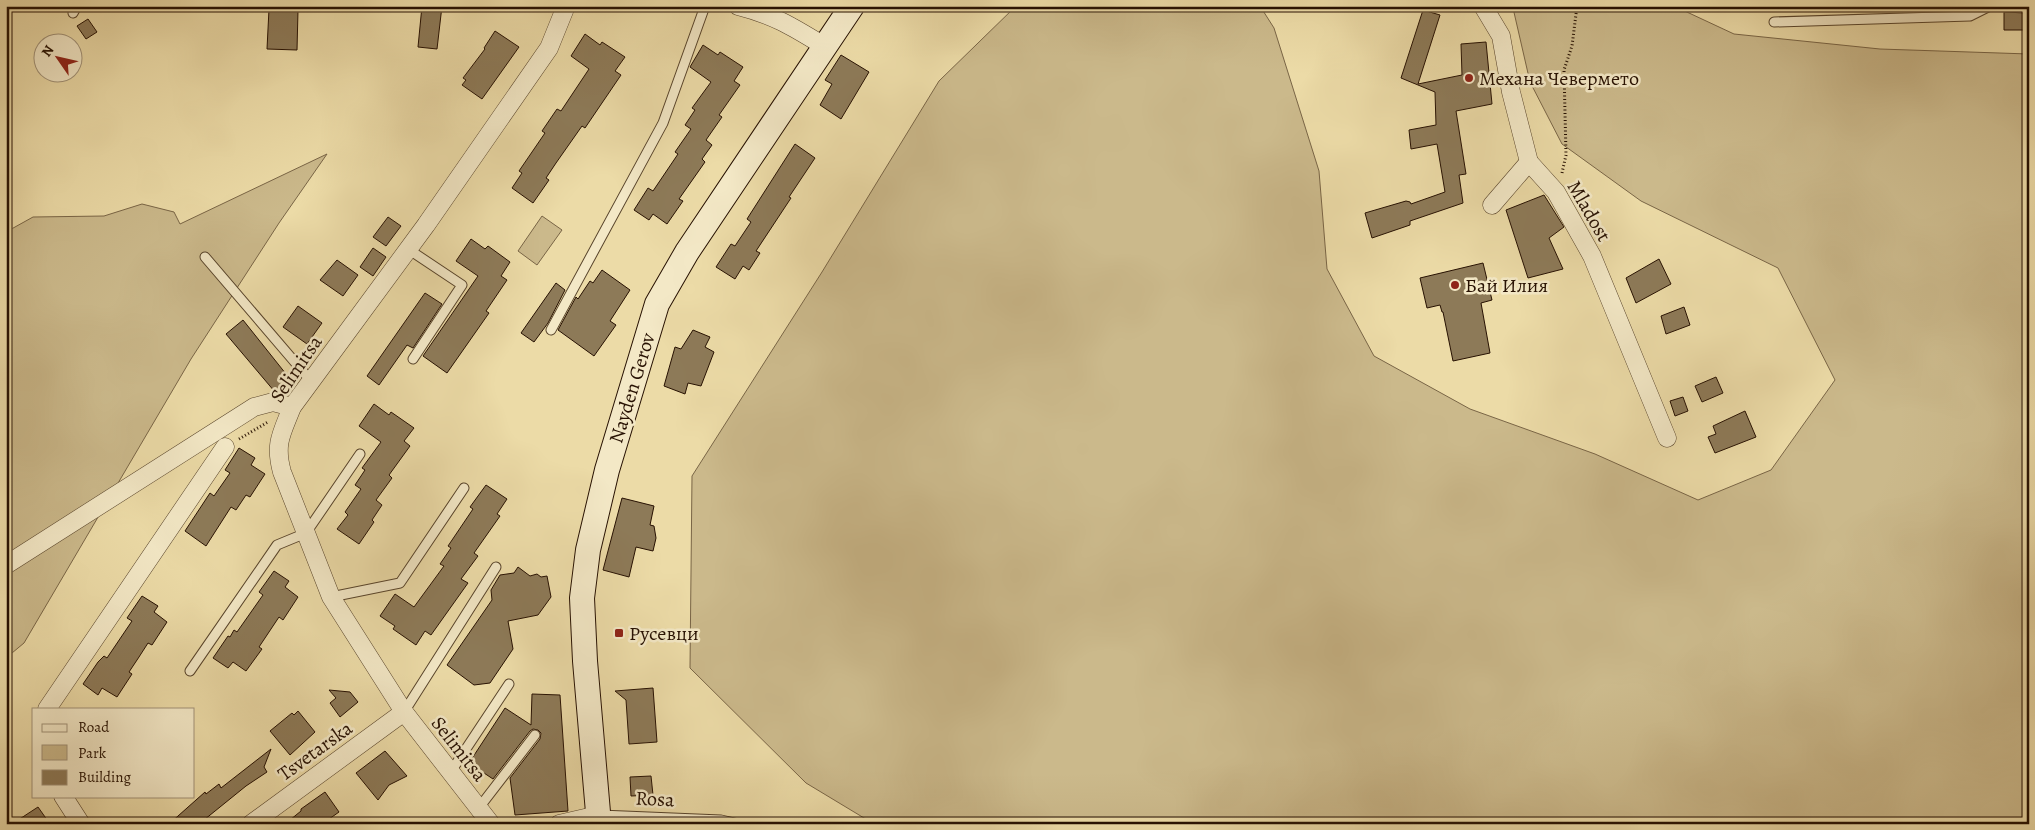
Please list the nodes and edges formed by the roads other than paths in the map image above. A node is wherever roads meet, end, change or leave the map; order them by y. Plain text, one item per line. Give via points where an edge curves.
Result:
1 (566, 6) edge
2 (705, 6) edge
3 (738, 6) edge
4 (852, 6) edge
5 (1483, 6) edge
6 (1990, 6) edge
7 (1774, 22) dead end
8 (824, 46) junction
9 (1529, 162) junction
10 (1492, 205) dead end
11 (408, 249) junction
12 (205, 258) dead end
13 (551, 330) dead end
14 (413, 359) dead end
15 (311, 381) junction
16 (292, 407) junction
17 (1667, 438) dead end
18 (225, 447) road end
19 (360, 454) dead end
20 (464, 488) dead end
21 (306, 534) junction
22 (6, 565) edge
23 (496, 567) dead end
24 (331, 597) junction
25 (190, 671) dead end
26 (509, 684) dead end
27 (48, 708) edge
28 (404, 712) junction
29 (535, 735) dead end
30 (450, 773) junction
31 (65, 798) edge
32 (478, 809) junction
33 (598, 819) edge
34 (81, 824) edge
35 (250, 824) edge
36 (491, 824) edge
37 (559, 824) edge
38 (739, 824) edge

1 - 11 street, Selimitsa via 550,48
2 - 13 lane via 663,123
3 - 8 street via 784,21
4 - 8 street, Nayden Gerov
5 - 9 street, Mladost via 1501,36
6 - 7 lane via 1970,16
8 - 33 street, Nayden Gerov via 687,252 657,304 607,470 588,550 582,598
9 - 10 street
9 - 17 street, Mladost via 1556,192 1592,256
11 - 14 lane via 462,285
11 - 15 street, Selimitsa
12 - 15 lane
15 - 16 street, Selimitsa
16 - 21 street, Selimitsa via 279,441 278,456
16 - 22 street via 273,402 254,407
18 - 27 street
19 - 21 lane
20 - 24 lane via 400,583
21 - 24 street, Selimitsa
21 - 25 lane via 277,545
23 - 28 lane
24 - 28 street, Selimitsa
26 - 30 lane
28 - 30 street, Selimitsa
28 - 35 street, Tsvetarska
29 - 32 lane
30 - 32 street, Selimitsa
31 - 34 street
32 - 36 street, Selimitsa
33 - 37 street
33 - 38 lane, Rosa via 721,820

